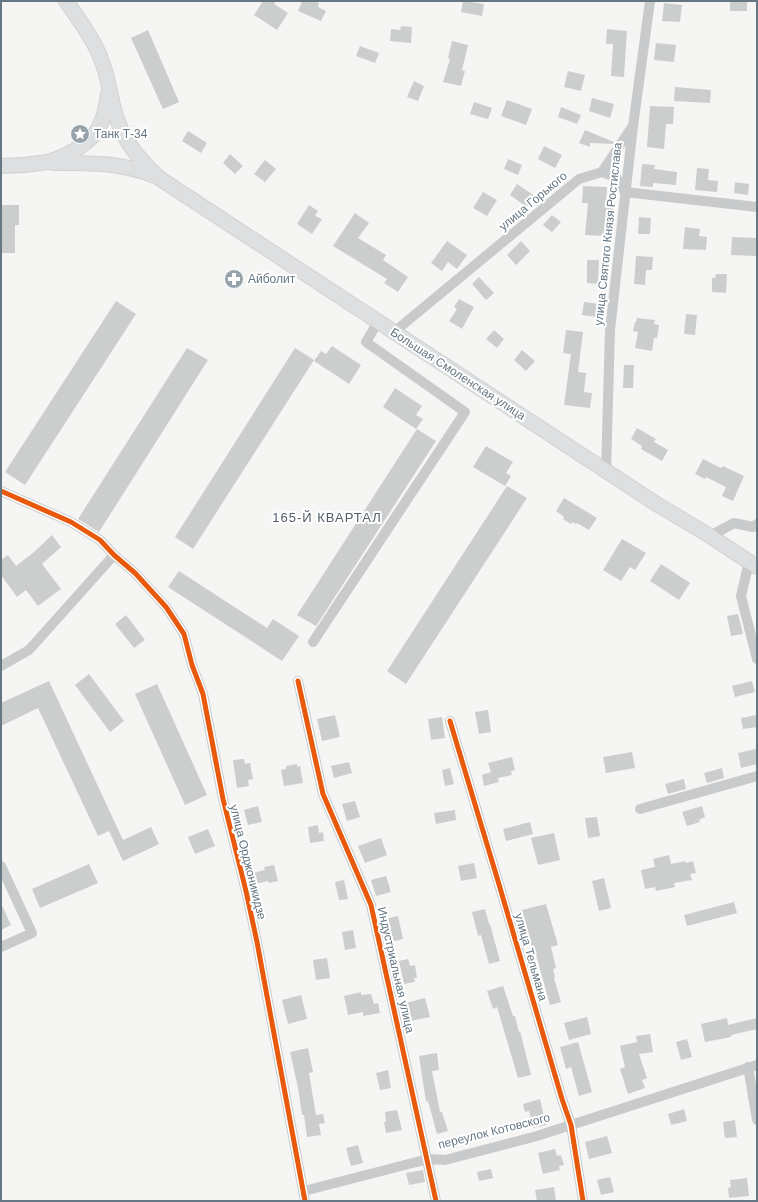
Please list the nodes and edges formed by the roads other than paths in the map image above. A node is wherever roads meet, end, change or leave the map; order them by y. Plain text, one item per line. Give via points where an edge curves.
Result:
1 (66, 1) edge
2 (650, 1) edge
3 (109, 87) junction
4 (633, 126) junction
5 (42, 163) junction
6 (1, 166) edge
7 (602, 172) junction
8 (160, 178) junction
9 (625, 192) junction
10 (757, 207) edge
11 (378, 322) junction
12 (394, 332) junction
13 (606, 471) junction
14 (1, 491) edge
15 (757, 524) edge
16 (710, 536) junction
17 (114, 555) junction
18 (753, 565) edge
19 (314, 642) dead end
20 (757, 659) edge
21 (1, 666) edge
22 (298, 681) dead end
23 (450, 722) dead end
24 (757, 776) edge
25 (640, 809) dead end
26 (1, 866) edge
27 (1, 947) edge
28 (753, 1066) edge
29 (757, 1120) edge
30 (571, 1125) junction
31 (428, 1159) junction
32 (304, 1196) edge
33 (436, 1201) edge
34 (583, 1201) edge

1 - 3 main road, Большая Смоленская улица via 96,49
2 - 4 street, улица Святого Князя Ростислава
3 - 5 main road via 107,106 97,131 83,145
3 - 8 main road, Большая Смоленская улица via 116,118 123,133 142,161
4 - 7 street
4 - 9 street, улица Святого Князя Ростислава
5 - 6 main road
5 - 8 main road, Большая Смоленская улица via 107,164 140,170
7 - 9 street via 616,177
7 - 12 street, улица Горького via 579,179
8 - 11 main road, Большая Смоленская улица
9 - 10 street
9 - 13 street, улица Святого Князя Ростислава via 610,330
11 - 12 main road, Большая Смоленская улица
11 - 19 street via 366,342 465,412
12 - 13 main road, Большая Смоленская улица
13 - 16 main road, Большая Смоленская улица
14 - 17 street, улица Орджоникидзе via 71,522 100,540
15 - 16 street via 753,526 734,523
16 - 18 main road, Большая Смоленская улица
17 - 21 street via 29,650
17 - 32 street, улица Орджоникидзе via 135,573 166,607 184,634 203,694 223,799 257,942
18 - 20 street via 741,596
22 - 31 street, Индустриальная улица via 323,794 371,905
23 - 30 street, улица Тельмана
24 - 25 street
26 - 27 street via 32,933
28 - 29 street
28 - 30 street, переулок Котовского
30 - 31 street, переулок Котовского via 445,1160
30 - 34 street, улица Тельмана
31 - 32 street, переулок Котовского
31 - 33 street, Индустриальная улица

